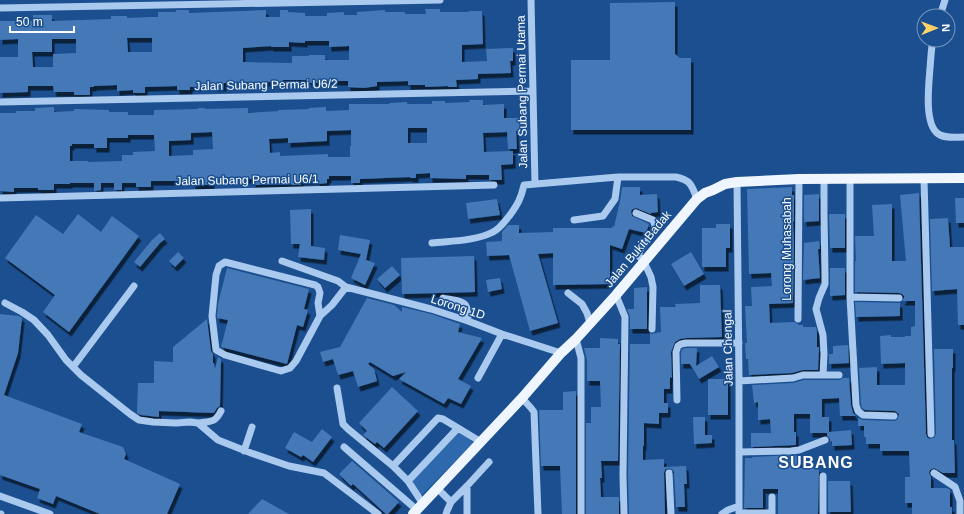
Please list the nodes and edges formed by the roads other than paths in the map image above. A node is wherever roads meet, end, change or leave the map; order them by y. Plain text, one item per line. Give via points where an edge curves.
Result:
1 (440, 0) edge
2 (531, 0) edge
3 (0, 8) edge
4 (931, 48) edge
5 (532, 91) junction
6 (0, 102) edge
7 (964, 137) edge
8 (618, 177) junction
9 (850, 178) junction
10 (964, 178) edge
11 (798, 179) junction
12 (824, 179) junction
13 (924, 179) junction
14 (737, 182) junction
15 (535, 184) junction
16 (494, 185) dead end
17 (0, 198) edge
18 (697, 199) junction
19 (636, 213) dead end
20 (574, 220) dead end
21 (432, 243) dead end
22 (282, 261) dead end
23 (644, 262) junction
24 (134, 286) dead end
25 (346, 287) junction
26 (568, 293) dead end
27 (616, 295) junction
28 (850, 297) junction
29 (443, 298) dead end
30 (899, 298) dead end
31 (5, 303) dead end
32 (320, 316) junction
33 (798, 319) dead end
34 (468, 321) junction
35 (590, 323) junction
36 (652, 329) dead end
37 (502, 334) junction
38 (576, 339) junction
39 (739, 343) junction
40 (561, 353) junction
41 (73, 367) junction
42 (823, 375) junction
43 (839, 375) dead end
44 (478, 378) dead end
45 (740, 381) junction
46 (337, 388) dead end
47 (522, 398) junction
48 (677, 400) dead end
49 (221, 411) dead end
50 (894, 416) dead end
51 (198, 423) junction
52 (252, 427) dead end
53 (458, 428) junction
54 (931, 434) dead end
55 (825, 440) dead end
56 (481, 442) junction
57 (344, 447) dead end
58 (244, 451) junction
59 (739, 452) junction
60 (489, 462) dead end
61 (393, 466) junction
62 (669, 472) dead end
63 (934, 473) dead end
64 (823, 476) dead end
65 (408, 480) junction
66 (467, 486) junction
67 (437, 488) junction
68 (0, 496) edge
69 (772, 497) dead end
70 (451, 502) junction
71 (418, 509) edge
72 (739, 511) edge
73 (772, 513) edge
74 (50, 514) edge
75 (378, 514) edge
76 (446, 514) edge
77 (466, 514) edge
78 (538, 514) edge
79 (581, 514) edge
80 (624, 514) edge
81 (672, 514) edge
82 (722, 514) edge
83 (752, 514) edge
84 (823, 514) edge
85 (960, 514) edge

1 - 3 street
2 - 5 street, Jalan Subang Permai Utama
4 - 7 street via 928,99 932,127 936,133 946,137
5 - 6 street, Jalan Subang Permai U6/2
5 - 15 street, Jalan Subang Permai Utama
8 - 15 street
8 - 18 street via 682,178 689,182
8 - 20 street via 615,199 603,216
9 - 12 main road, Jalan Bukit Badak
9 - 13 main road, Jalan Bukit Badak
9 - 28 street
10 - 13 main road, Jalan Bukit Badak
11 - 12 main road, Jalan Bukit Badak
11 - 14 main road, Jalan Bukit Badak
11 - 33 street, Lorong Muhasabah
12 - 42 street via 825,274 816,310 823,334
13 - 54 street
14 - 18 main road, Jalan Bukit Badak via 725,184
14 - 39 street, Jalan Chengal
15 - 21 street via 524,185 517,206 493,232 477,238
16 - 17 street, Jalan Subang Permai U6/1
18 - 23 main road, Jalan Bukit Badak
19 - 23 street via 653,220 655,225 655,230 639,253
22 - 25 street, Lorong 1D via 338,281
23 - 27 main road, Jalan Bukit Badak
23 - 36 street via 653,287
24 - 41 street
25 - 32 street
25 - 34 street, Lorong 1D
26 - 35 street via 582,304
27 - 35 main road, Jalan Bukit Badak
27 - 80 street via 624,317
28 - 30 street
28 - 50 street via 858,411 863,415
29 - 34 street via 463,302 467,307
31 - 41 street via 34,320
32 - 32 street via 320,293 315,285 225,262 219,266 212,316 216,350 225,355 281,371 290,368
34 - 37 street, Lorong 1D
35 - 38 main road, Jalan Bukit Badak
37 - 40 street, Lorong 1D
37 - 44 street
38 - 40 main road, Jalan Bukit Badak
38 - 79 street via 581,358
39 - 45 street, Jalan Chengal
39 - 48 street via 686,343 678,346
40 - 47 main road, Jalan Bukit Badak
41 - 51 street via 139,420
42 - 43 street
42 - 45 street
45 - 59 street, Jalan Chengal
46 - 61 street via 343,424
47 - 56 main road, Jalan Bukit Badak
47 - 78 street via 534,412
49 - 51 street via 217,418
51 - 58 street via 218,440
52 - 58 street
53 - 56 street
53 - 61 street via 438,418
53 - 65 street
55 - 59 street via 799,450
56 - 67 main road, Jalan Bukit Badak
57 - 71 street
58 - 75 street via 289,466 324,473
59 - 72 street, Jalan Chengal
60 - 66 street
61 - 65 street
62 - 81 street
63 - 85 street via 955,487 960,501
64 - 84 street
65 - 71 street
66 - 70 street
66 - 77 street
67 - 70 street
67 - 71 main road, Jalan Bukit Badak
68 - 74 street
69 - 73 street
70 - 76 street
72 - 82 street via 728,510
72 - 83 street
73 - 83 street

